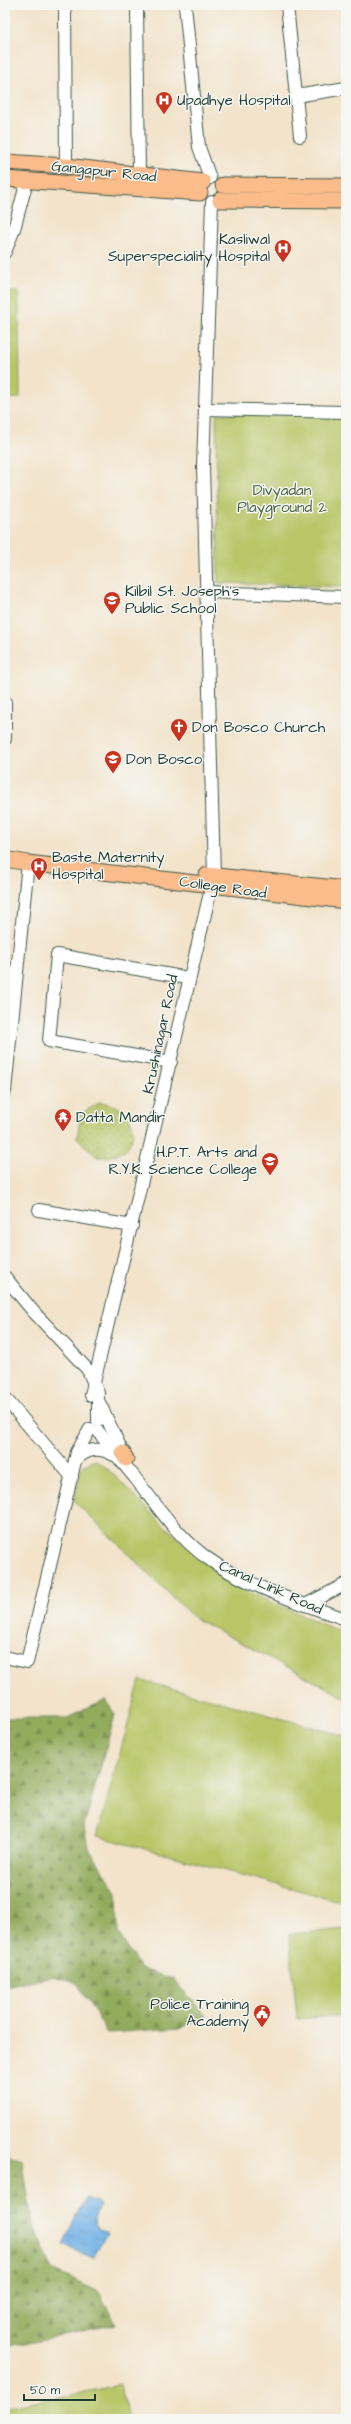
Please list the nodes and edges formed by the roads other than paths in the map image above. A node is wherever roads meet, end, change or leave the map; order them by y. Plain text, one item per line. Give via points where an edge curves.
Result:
1 (65, 5) edge
2 (137, 5) edge
3 (185, 5) edge
4 (287, 5) edge
5 (346, 88) edge
6 (296, 96) junction
7 (300, 136) dead end
8 (5, 162) edge
9 (66, 166) junction
10 (139, 174) junction
11 (5, 179) edge
12 (27, 181) junction
13 (204, 184) junction
14 (223, 185) junction
15 (346, 186) edge
16 (216, 201) junction
17 (346, 201) edge
18 (5, 252) edge
19 (205, 409) junction
20 (346, 412) edge
21 (206, 592) junction
22 (346, 597) edge
23 (5, 709) edge
24 (5, 739) edge
25 (5, 850) edge
26 (5, 858) edge
27 (28, 863) junction
28 (213, 880) junction
29 (346, 889) edge
30 (346, 901) edge
31 (188, 978) junction
32 (171, 1062) junction
33 (6, 1074) edge
34 (5, 1091) edge
35 (39, 1210) dead end
36 (132, 1226) junction
37 (5, 1277) edge
38 (70, 1352) junction
39 (98, 1362) junction
40 (93, 1380) junction
41 (96, 1396) junction
42 (5, 1398) edge
43 (96, 1427) junction
44 (122, 1456) junction
45 (79, 1457) junction
46 (72, 1477) junction
47 (346, 1584) edge
48 (305, 1605) junction
49 (346, 1619) edge
50 (5, 1657) edge

1 - 9 street
2 - 10 street
3 - 13 street
4 - 6 street
5 - 6 street
6 - 7 street
8 - 9 main road, Gangapur Road
9 - 10 main road, Gangapur Road
10 - 13 main road, Gangapur Road
11 - 12 main road, Gangapur Road
12 - 13 main road, Gangapur Road
12 - 18 street
13 - 14 main road via 218,179
13 - 16 main road via 204,200
14 - 15 main road
14 - 16 main road via 224,193
16 - 17 main road
16 - 19 street, Krushinagar Road
19 - 20 street
19 - 21 street, Krushinagar Road via 203,466
21 - 22 street
21 - 28 street, Krushinagar Road
23 - 24 street
25 - 28 main road, College Road
26 - 27 main road, College Road
27 - 28 main road, College Road
27 - 33 street
28 - 29 main road, College Road
28 - 30 main road, College Road
28 - 31 street, Krushinagar Road
31 - 32 street, Krushinagar Road
31 - 32 street via 57,955 49,1041
32 - 36 street, Krushinagar Road
33 - 34 street
35 - 36 street
36 - 39 street, Krushinagar Road
37 - 38 street, Canal Link Road
38 - 40 street, Canal Link Road via 88,1370
38 - 41 street, Canal Link Road
39 - 40 street
39 - 41 street
40 - 41 street, Canal Link Road
41 - 43 street, Canal Link Road
41 - 44 street, Canal Link Road
42 - 46 street
43 - 44 street
43 - 45 street
44 - 45 street via 100,1449
44 - 48 street, Canal Link Road via 168,1520 188,1542 230,1572
45 - 46 street
46 - 50 street via 27,1662
47 - 48 street
48 - 49 street, Canal Link Road

